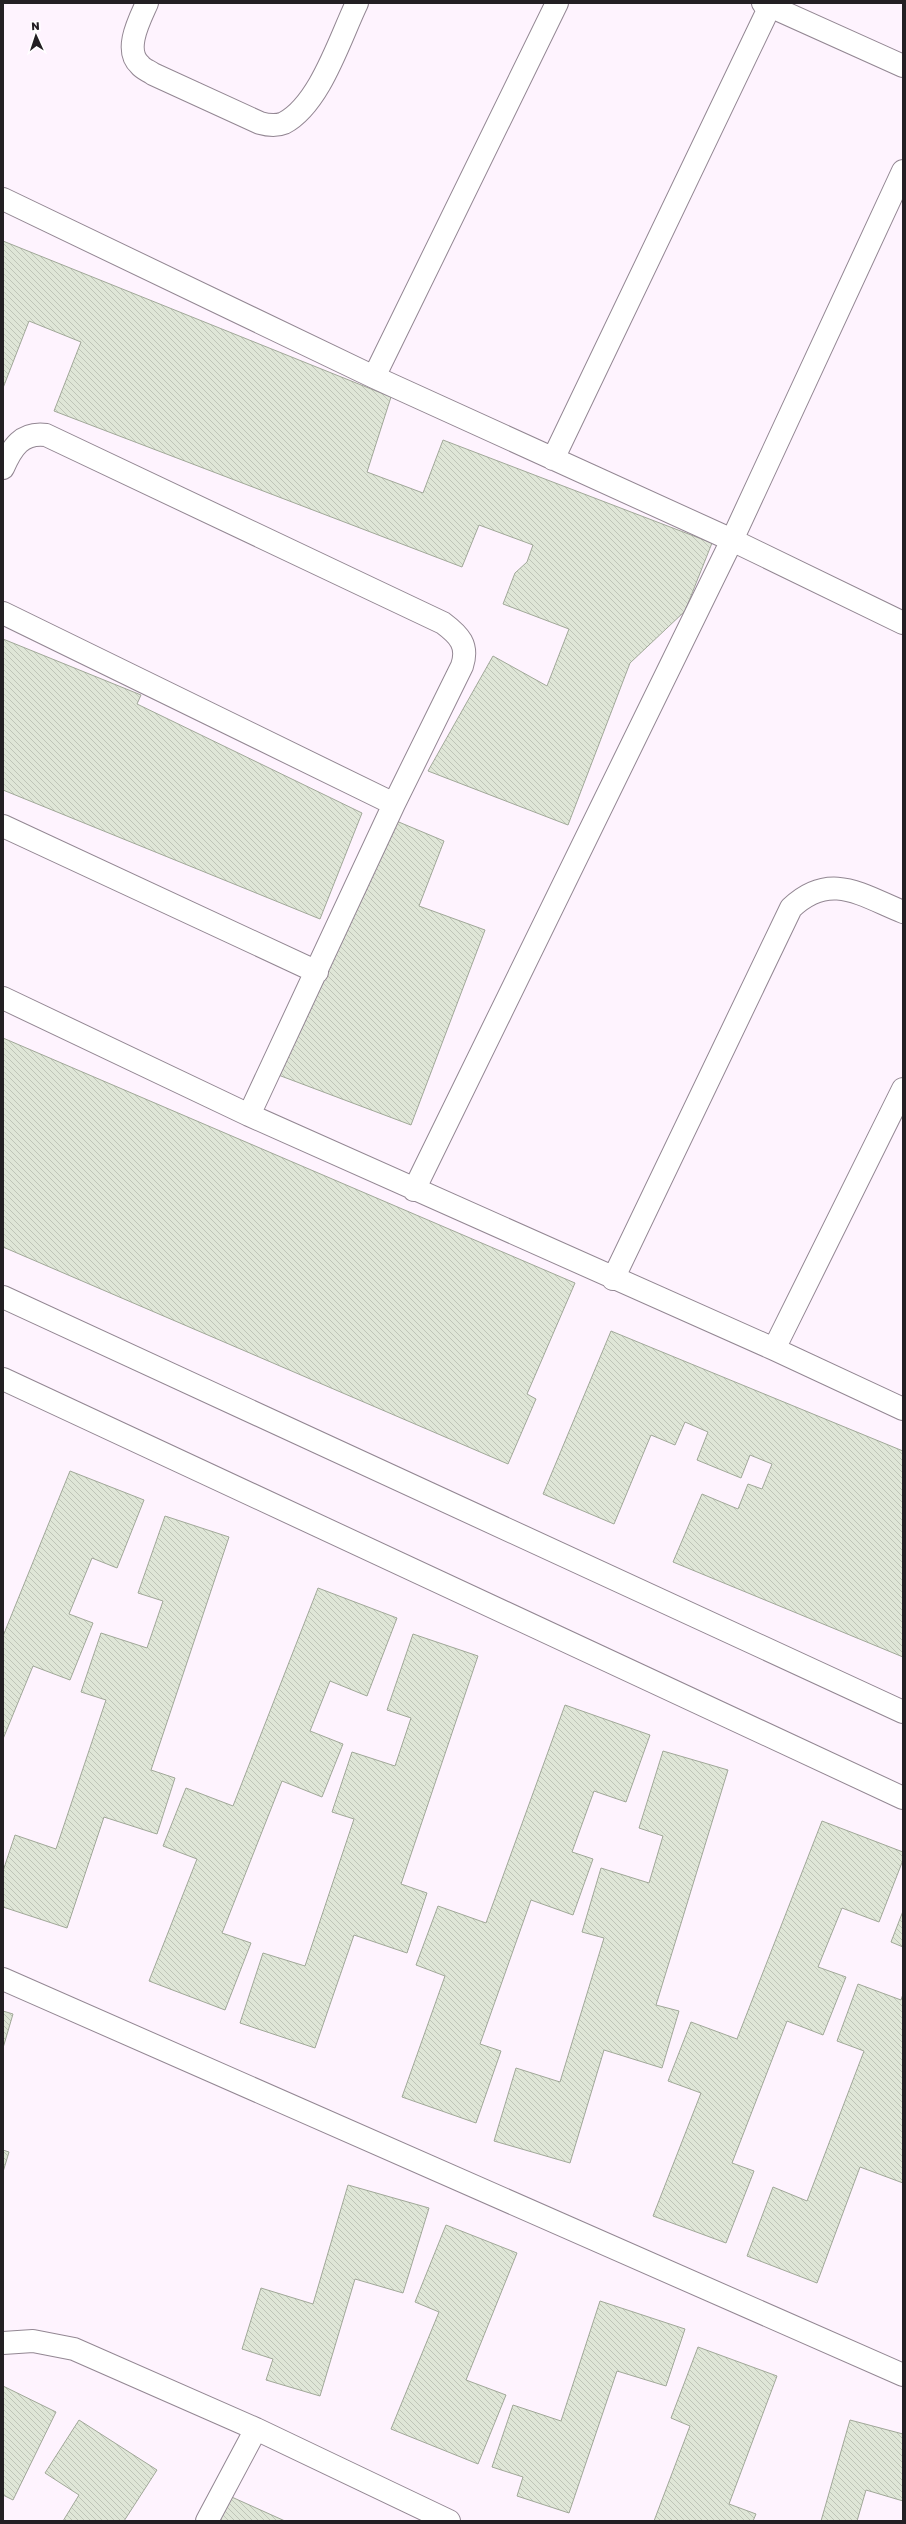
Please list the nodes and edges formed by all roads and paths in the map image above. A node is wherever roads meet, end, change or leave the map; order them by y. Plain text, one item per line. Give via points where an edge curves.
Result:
1 (147, 3) edge
2 (356, 3) edge
3 (557, 3) edge
4 (767, 5) edge
5 (903, 66) edge
6 (903, 171) edge
7 (3, 199) edge
8 (374, 377) junction
9 (553, 459) junction
10 (3, 468) edge
11 (732, 540) junction
12 (3, 613) edge
13 (903, 623) edge
14 (394, 804) junction
15 (3, 826) edge
16 (903, 912) edge
17 (317, 972) junction
18 (3, 998) edge
19 (903, 1089) edge
20 (248, 1115) junction
21 (414, 1190) junction
22 (613, 1279) junction
23 (3, 1297) edge
24 (774, 1349) junction
25 (3, 1379) edge
26 (903, 1409) edge
27 (903, 1712) edge
28 (903, 1798) edge
29 (3, 1979) edge
30 (3, 2343) edge
31 (903, 2375) edge
32 (256, 2429) junction
33 (207, 2521) edge
34 (450, 2521) edge

1 - 2 street via 136,30 133,55 139,65 153,74 269,125 282,124 293,116 319,84
3 - 8 street
4 - 5 street
4 - 9 street
6 - 11 street
7 - 8 street
8 - 9 street
9 - 11 street
10 - 14 street via 15,445 25,436 35,433 46,435 442,623 454,631 462,639 465,656
11 - 13 street
11 - 21 street
12 - 14 street
14 - 17 street
15 - 17 street
16 - 22 street via 838,887 804,895 791,908
17 - 20 street
18 - 20 street
19 - 24 street
20 - 21 street
21 - 22 street
22 - 24 street
23 - 27 street
24 - 26 street
25 - 28 street
29 - 31 street
30 - 32 street via 33,2341 74,2349
32 - 33 street
32 - 34 street

